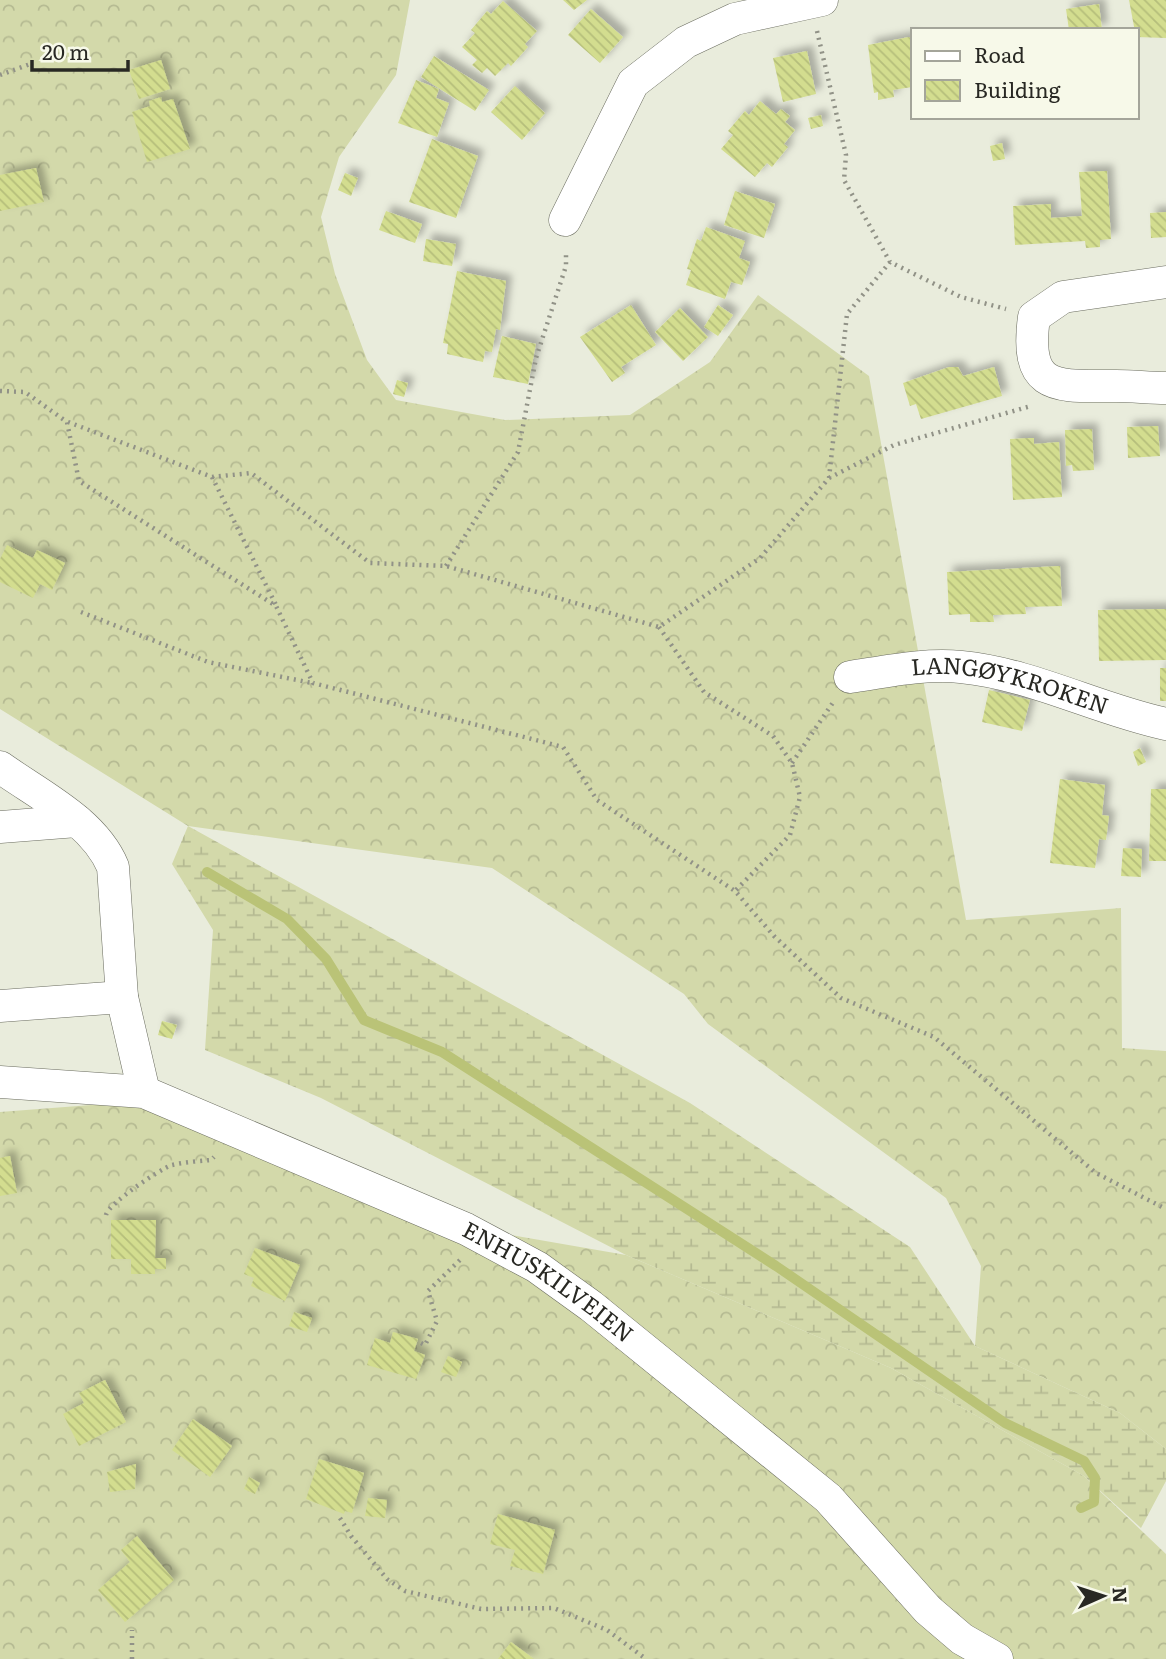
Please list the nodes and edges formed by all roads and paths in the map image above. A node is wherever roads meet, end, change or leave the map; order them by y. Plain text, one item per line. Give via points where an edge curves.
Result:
1 (816, 1) edge
2 (33, 63) dead end
3 (0, 75) edge
4 (565, 220) joint
5 (890, 262) junction
6 (1166, 282) edge
7 (1034, 317) junction
8 (1072, 388) junction
9 (1166, 388) edge
10 (0, 391) edge
11 (67, 422) junction
12 (212, 477) junction
13 (828, 478) junction
14 (446, 566) junction
15 (276, 606) junction
16 (80, 612) dead end
17 (659, 627) junction
18 (850, 677) joint
19 (313, 683) junction
20 (1166, 724) edge
21 (792, 763) junction
22 (0, 767) edge
23 (76, 821) junction
24 (0, 827) edge
25 (735, 891) junction
26 (122, 997) junction
27 (0, 1006) edge
28 (0, 1082) edge
29 (144, 1092) junction
30 (195, 1162) dead end
31 (1166, 1209) edge
32 (106, 1215) dead end
33 (457, 1265) dead end
34 (421, 1343) dead end
35 (340, 1518) dead end
36 (132, 1630) dead end
37 (132, 1659) edge
38 (646, 1659) edge
39 (998, 1659) edge

1 - 4 street via 735,19 686,42 633,83
1 - 5 path via 846,155 844,180
2 - 3 path
4 - 14 path via 566,266 536,359 518,452
5 - 7 path via 961,297
5 - 13 path via 846,314
6 - 7 street via 1063,297
7 - 8 street via 1031,343 1037,369 1049,382
8 - 9 street
8 - 13 path via 1051,400 894,445
10 - 11 path via 25,392
11 - 12 path
11 - 15 path via 79,481
12 - 14 path via 251,473 370,563
12 - 15 path
13 - 17 path via 760,558
14 - 17 path
15 - 19 path
16 - 19 path via 208,662
17 - 21 path via 704,692 773,736
18 - 20 street, LANGØYKROKEN via 959,666 1035,681
18 - 21 path
19 - 25 path via 562,747 597,800
21 - 25 path via 800,797 790,835
22 - 23 street
23 - 24 street
23 - 26 street via 108,854 113,867
25 - 31 path via 774,936 841,998 934,1037 1096,1172
26 - 27 street
26 - 29 street
28 - 29 street, ENHUSKILVEIEN
29 - 39 street, ENHUSKILVEIEN via 466,1229 537,1267 828,1497 928,1610 962,1639
30 - 32 path via 170,1166 107,1209
33 - 34 path via 428,1292 437,1321 425,1345
35 - 38 path via 387,1578 405,1591 481,1609 554,1608 607,1630
36 - 37 path

